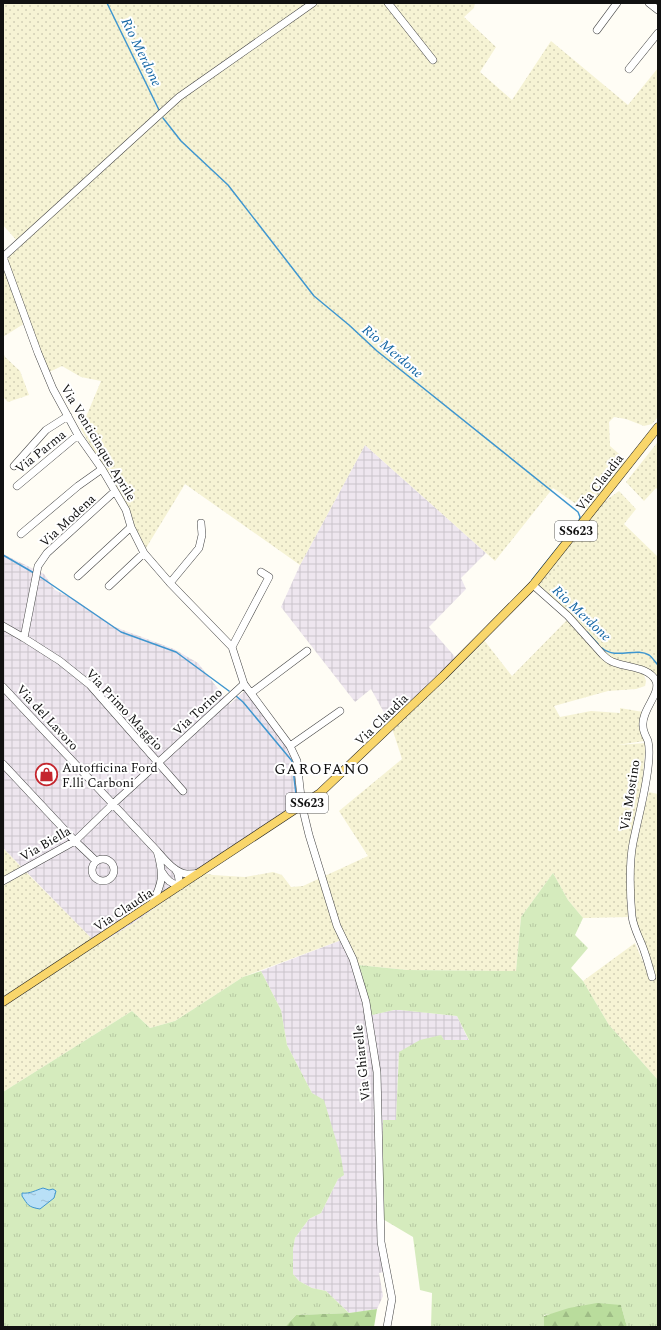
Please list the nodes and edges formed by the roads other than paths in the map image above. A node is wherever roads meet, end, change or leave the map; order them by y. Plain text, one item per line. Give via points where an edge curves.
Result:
1 (313, 3) edge
2 (388, 3) edge
3 (617, 3) edge
4 (649, 3) edge
5 (658, 10) edge
6 (597, 30) dead end
7 (658, 32) edge
8 (433, 60) dead end
9 (629, 69) dead end
10 (3, 257) edge
11 (68, 416) junction
12 (658, 427) edge
13 (78, 435) junction
14 (14, 466) dead end
15 (102, 469) junction
16 (17, 486) dead end
17 (114, 492) junction
18 (201, 523) dead end
19 (131, 527) junction
20 (21, 534) dead end
21 (144, 554) junction
22 (261, 572) dead end
23 (78, 576) dead end
24 (170, 583) junction
25 (533, 585) junction
26 (109, 586) dead end
27 (3, 626) edge
28 (24, 638) junction
29 (232, 647) junction
30 (307, 651) dead end
31 (244, 684) junction
32 (3, 687) edge
33 (251, 693) junction
34 (340, 711) dead end
35 (290, 746) junction
36 (158, 763) junction
37 (3, 764) edge
38 (183, 791) dead end
39 (113, 804) junction
40 (302, 806) junction
41 (75, 841) junction
42 (156, 851) junction
43 (96, 861) dead end
44 (173, 867) junction
45 (161, 870) junction
46 (200, 874) junction
47 (3, 881) edge
48 (180, 886) junction
49 (151, 905) junction
50 (652, 977) dead end
51 (3, 1002) edge
52 (387, 1327) edge

1 - 10 street, Via Venticinque Aprile via 179,98
2 - 8 street
3 - 6 street
4 - 5 street
7 - 9 street
10 - 11 street, Via Venticinque Aprile via 38,353
11 - 13 street, Via Venticinque Aprile
11 - 14 street via 46,430
12 - 25 main road, Via Claudia / SS623
13 - 15 street, Via Venticinque Aprile
13 - 16 street, Via Parma
15 - 17 street, Via Venticinque Aprile
15 - 20 street
17 - 19 street, Via Venticinque Aprile via 126,510
17 - 28 street, Via Modena via 47,553 38,566
18 - 24 street via 199,548
19 - 21 street, Via Venticinque Aprile
19 - 23 street
21 - 24 street, Via Venticinque Aprile
21 - 26 street
22 - 29 street via 269,577
24 - 29 street, Via Venticinque Aprile
25 - 40 main road, Via Claudia / SS623 via 344,771
25 - 50 street, Via Mostino via 568,616 608,660 642,670 656,681 656,694 644,715 643,722 648,742 648,767 632,845 631,883 632,917
27 - 28 street, Via Primo Maggio
28 - 36 street, Via Primo Maggio via 90,685
29 - 31 street, Via Venticinque Aprile
30 - 33 street
31 - 33 street, Via Venticinque Aprile
31 - 36 street, Via Torino
32 - 39 street, Via del Lavoro
33 - 35 street, Via Venticinque Aprile
34 - 35 street
35 - 40 street, Via Venticinque Aprile via 297,761
36 - 38 street, Via Primo Maggio
36 - 39 street, Via Torino
37 - 41 street
39 - 41 street, Via Biella
39 - 42 street, Via del Lavoro
40 - 46 main road, Via Claudia / SS623
40 - 52 street, Via Ghiarelle via 337,926 353,959 366,1002 377,1072 382,1242 392,1299
41 - 43 street
41 - 47 street, Via Biella
42 - 44 street, Via del Lavoro
42 - 45 street
44 - 46 street via 182,873
44 - 48 street via 178,874
45 - 48 street via 167,880
45 - 49 street via 160,888
46 - 48 main road, Via Claudia / SS623
48 - 49 main road, Via Claudia / SS623
49 - 51 main road, Via Claudia / SS623

